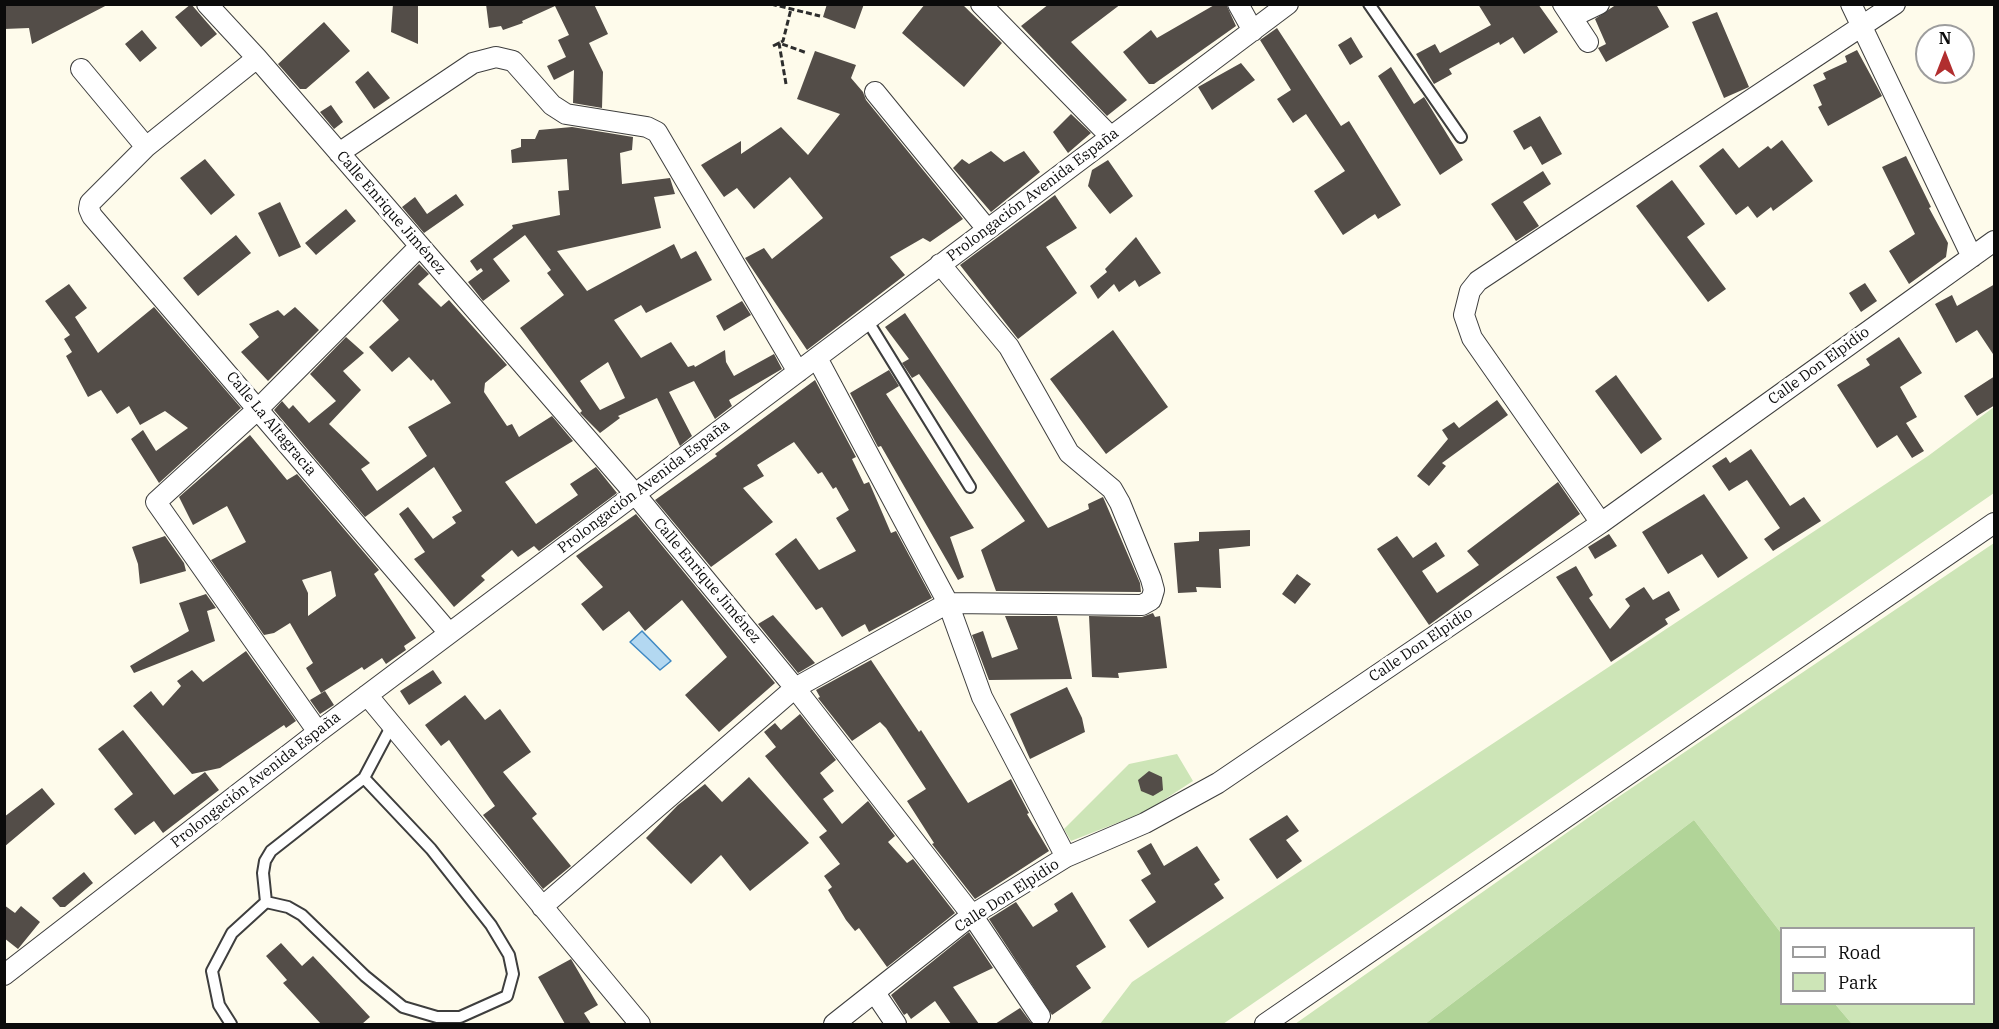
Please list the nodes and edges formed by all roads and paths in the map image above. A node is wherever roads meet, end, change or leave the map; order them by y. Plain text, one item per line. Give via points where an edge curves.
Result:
1 (207, 4) edge
2 (771, 4) edge
3 (981, 4) edge
4 (1238, 4) edge
5 (1288, 4) edge
6 (1369, 4) edge
7 (1599, 4) edge
8 (1851, 4) edge
9 (1895, 4) edge
10 (791, 9) junction
11 (1568, 11) edge
12 (820, 16) dead end
13 (1861, 26) junction
14 (1253, 31) junction
15 (1588, 42) dead end
16 (779, 43) junction
17 (773, 46) dead end
18 (807, 53) dead end
19 (257, 58) junction
20 (81, 69) dead end
21 (786, 84) dead end
22 (875, 92) dead end
23 (1111, 137) junction
24 (1461, 137) dead end
25 (146, 147) junction
26 (339, 153) junction
27 (987, 229) junction
28 (1995, 241) edge
29 (420, 246) junction
30 (1972, 257) junction
31 (940, 264) junction
32 (867, 320) junction
33 (818, 358) junction
34 (798, 372) junction
35 (258, 409) junction
36 (970, 487) dead end
37 (635, 494) junction
38 (1601, 523) junction
39 (1995, 524) edge
40 (948, 603) junction
41 (449, 633) junction
42 (795, 688) junction
43 (367, 695) junction
44 (392, 725) junction
45 (318, 732) junction
46 (364, 778) junction
47 (1066, 857) junction
48 (266, 902) junction
49 (542, 906) junction
50 (972, 915) junction
51 (4, 975) edge
52 (875, 993) junction
53 (1040, 1016) dead end
54 (460, 1021) edge
55 (231, 1024) edge
56 (640, 1024) edge
57 (834, 1024) edge
58 (896, 1024) edge
59 (1265, 1024) edge

1 - 19 street, Calle Enrique Jiménez
2 - 10 path
3 - 23 street
4 - 14 street
5 - 14 street, Prolongación Avenida España
6 - 24 lane
7 - 11 street
8 - 13 street
9 - 13 street
10 - 12 path
10 - 16 path via 783,41
11 - 15 street
13 - 30 street
13 - 38 street via 1478,281 1470,291 1464,315 1472,338
14 - 23 street, Prolongación Avenida España
16 - 17 path
16 - 18 path
16 - 21 path
19 - 25 street
19 - 26 street, Calle Enrique Jiménez
20 - 25 street
22 - 27 street
23 - 27 street, Prolongación Avenida España
25 - 35 street, Calle La Altagracia via 90,203 92,216
26 - 29 street, Calle Enrique Jiménez
26 - 34 street via 473,63 496,57 513,61 552,105 566,114 657,132
27 - 31 street, Prolongación Avenida España
28 - 30 street, Calle Don Elpidio
29 - 35 street
29 - 37 street, Calle Enrique Jiménez
30 - 38 street, Calle Don Elpidio
31 - 32 street, Prolongación Avenida España
31 - 40 street via 1009,347 1069,453 1112,489 1154,590 1151,600 1142,605
32 - 33 street, Prolongación Avenida España
32 - 36 lane
33 - 34 street, Prolongación Avenida España
33 - 40 street
34 - 37 street, Prolongación Avenida España
35 - 41 street, Calle La Altagracia
35 - 45 street via 156,502
37 - 41 street, Prolongación Avenida España
37 - 42 street, Calle Enrique Jiménez
38 - 47 street, Calle Don Elpidio via 1218,783 1145,822
39 - 59 street
40 - 42 street
40 - 47 street via 982,697
41 - 43 street, Prolongación Avenida España
42 - 49 street
42 - 50 street, Calle Enrique Jiménez
43 - 44 street
43 - 45 street, Prolongación Avenida España
44 - 46 lane
44 - 49 street
45 - 51 street, Prolongación Avenida España
46 - 48 lane via 271,851 263,873
46 - 54 lane via 431,849 491,925 509,955 513,974 507,996
47 - 50 street, Calle Don Elpidio
48 - 54 lane via 302,915 403,1007
48 - 55 lane via 232,933 212,971 219,1005
49 - 56 street
50 - 52 street, Calle Don Elpidio
50 - 53 street, Calle Enrique Jiménez
52 - 57 street, Calle Don Elpidio
52 - 58 street

